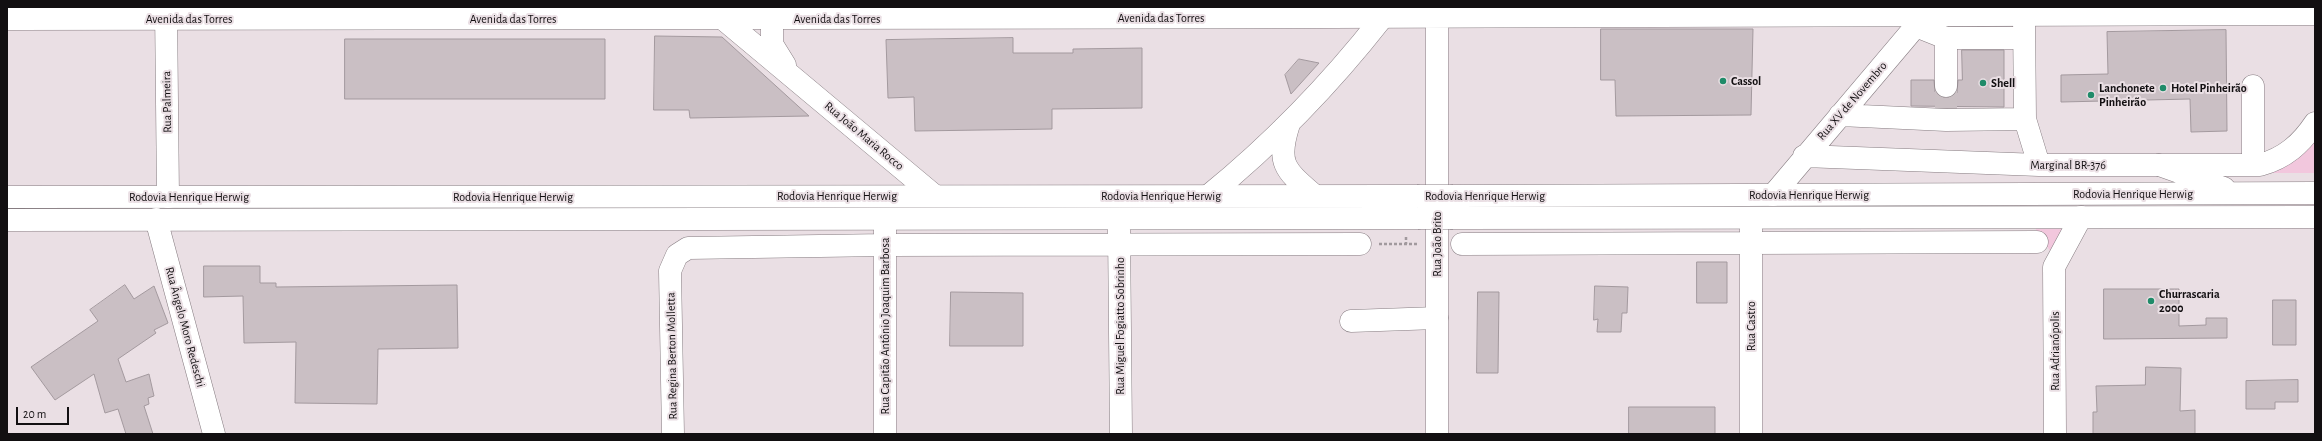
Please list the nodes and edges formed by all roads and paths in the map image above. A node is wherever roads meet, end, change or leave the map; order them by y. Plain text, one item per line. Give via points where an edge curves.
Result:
1 (1748, 11) edge
2 (1437, 12) edge
3 (166, 13) edge
4 (209, 13) edge
5 (641, 13) edge
6 (772, 13) edge
7 (1142, 13) edge
8 (2315, 14) edge
9 (2024, 15) junction
10 (1924, 16) edge
11 (722, 18) junction
12 (1382, 18) junction
13 (7, 19) edge
14 (1946, 38) junction
15 (2024, 38) junction
16 (793, 76) junction
17 (1946, 86) tunnel mouth
18 (2253, 86) dead end
19 (1840, 115) junction
20 (2025, 118) junction
21 (2315, 123) edge
22 (1289, 124) junction
23 (1804, 156) junction
24 (2039, 165) junction
25 (2158, 165) junction
26 (2253, 165) junction
27 (2240, 193) junction
28 (2315, 193) edge
29 (1773, 195) junction
30 (936, 196) junction
31 (1208, 196) junction
32 (1315, 196) junction
33 (7, 197) edge
34 (168, 197) junction
35 (2019, 217) junction
36 (2081, 217) junction
37 (2293, 217) junction
38 (2315, 217) edge
39 (1751, 218) junction
40 (156, 219) junction
41 (884, 219) junction
42 (1119, 219) junction
43 (7, 220) edge
44 (2315, 233) edge
45 (2037, 242) junction
46 (1751, 243) junction
47 (1120, 244) junction
48 (1360, 244) joint
49 (1406, 244) dead end
50 (1462, 244) dead end
51 (885, 245) junction
52 (2054, 267) junction
53 (1437, 318) junction
54 (1351, 321) dead end
55 (214, 434) edge
56 (673, 434) edge
57 (885, 434) edge
58 (1121, 434) edge
59 (1437, 434) edge
60 (1751, 434) edge
61 (2055, 434) edge

1 - 2 main road, Avenida das Torres
1 - 10 main road, Avenida das Torres
2 - 12 main road, Avenida das Torres
2 - 53 main road, Rua João Brito
3 - 4 main road, Avenida das Torres
3 - 13 main road, Avenida das Torres
3 - 34 main road, Rua Palmeira
4 - 5 main road, Avenida das Torres
5 - 11 main road, Avenida das Torres
6 - 7 main road, Avenida das Torres
6 - 11 main road, Avenida das Torres
6 - 16 main road, Rua João Maria Rocco via 772,44
7 - 12 main road, Avenida das Torres
8 - 9 main road, Avenida das Torres
9 - 10 main road, Avenida das Torres
9 - 15 main road
10 - 14 main road
10 - 19 main road, Rua XV de Novembro
11 - 16 main road, Rua João Maria Rocco
12 - 22 main road
14 - 15 main road
14 - 17 main road
15 - 20 main road
16 - 30 main road, Rua João Maria Rocco
18 - 26 main road
19 - 20 main road
19 - 23 main road, Rua XV de Novembro
20 - 24 main road
21 - 26 main road, Marginal BR-376 via 2296,147 2271,162
22 - 31 main road
22 - 32 main road via 1282,156 1286,167 1296,180
23 - 24 main road, Marginal BR-376
23 - 29 main road, Rua XV de Novembro
24 - 25 main road, Marginal BR-376
25 - 26 main road, Marginal BR-376
25 - 27 main road
27 - 28 main road, Rodovia Henrique Herwig
27 - 29 main road, Rodovia Henrique Herwig
29 - 32 main road, Rodovia Henrique Herwig, bridge
30 - 31 main road, Rodovia Henrique Herwig
30 - 34 main road, Rodovia Henrique Herwig
31 - 32 main road, Rodovia Henrique Herwig
33 - 34 main road, Rodovia Henrique Herwig
35 - 36 main road, Rodovia Henrique Herwig
35 - 39 main road, Rodovia Henrique Herwig
35 - 45 main road
36 - 37 main road, Rodovia Henrique Herwig
36 - 52 main road, Rua Adrianópolis
37 - 38 main road, Rodovia Henrique Herwig
37 - 44 main road
39 - 42 main road, Rodovia Henrique Herwig, bridge
39 - 46 main road, Rua Castro
40 - 41 main road, Rodovia Henrique Herwig
40 - 43 main road, Rodovia Henrique Herwig
40 - 55 main road, Rua Ângelo Moro Redeschi
41 - 42 main road, Rodovia Henrique Herwig
41 - 51 main road, Rua Capitão Antônio Joaquim Barbosa
42 - 47 main road, Rua Miguel Fogiatto Sobrinho
45 - 46 main road
45 - 52 main road
46 - 50 main road
46 - 60 main road, Rua Castro
47 - 48 main road, Rua Regina Berton Molletta
47 - 51 main road, Rua Regina Berton Molletta
47 - 58 main road, Rua Miguel Fogiatto Sobrinho
48 - 49 path
51 - 56 main road, Rua Regina Berton Molletta via 696,246 677,255 671,267 670,277
51 - 57 main road, Rua Capitão Antônio Joaquim Barbosa
52 - 61 main road, Rua Adrianópolis
53 - 54 main road
53 - 59 main road, Rua João Brito

